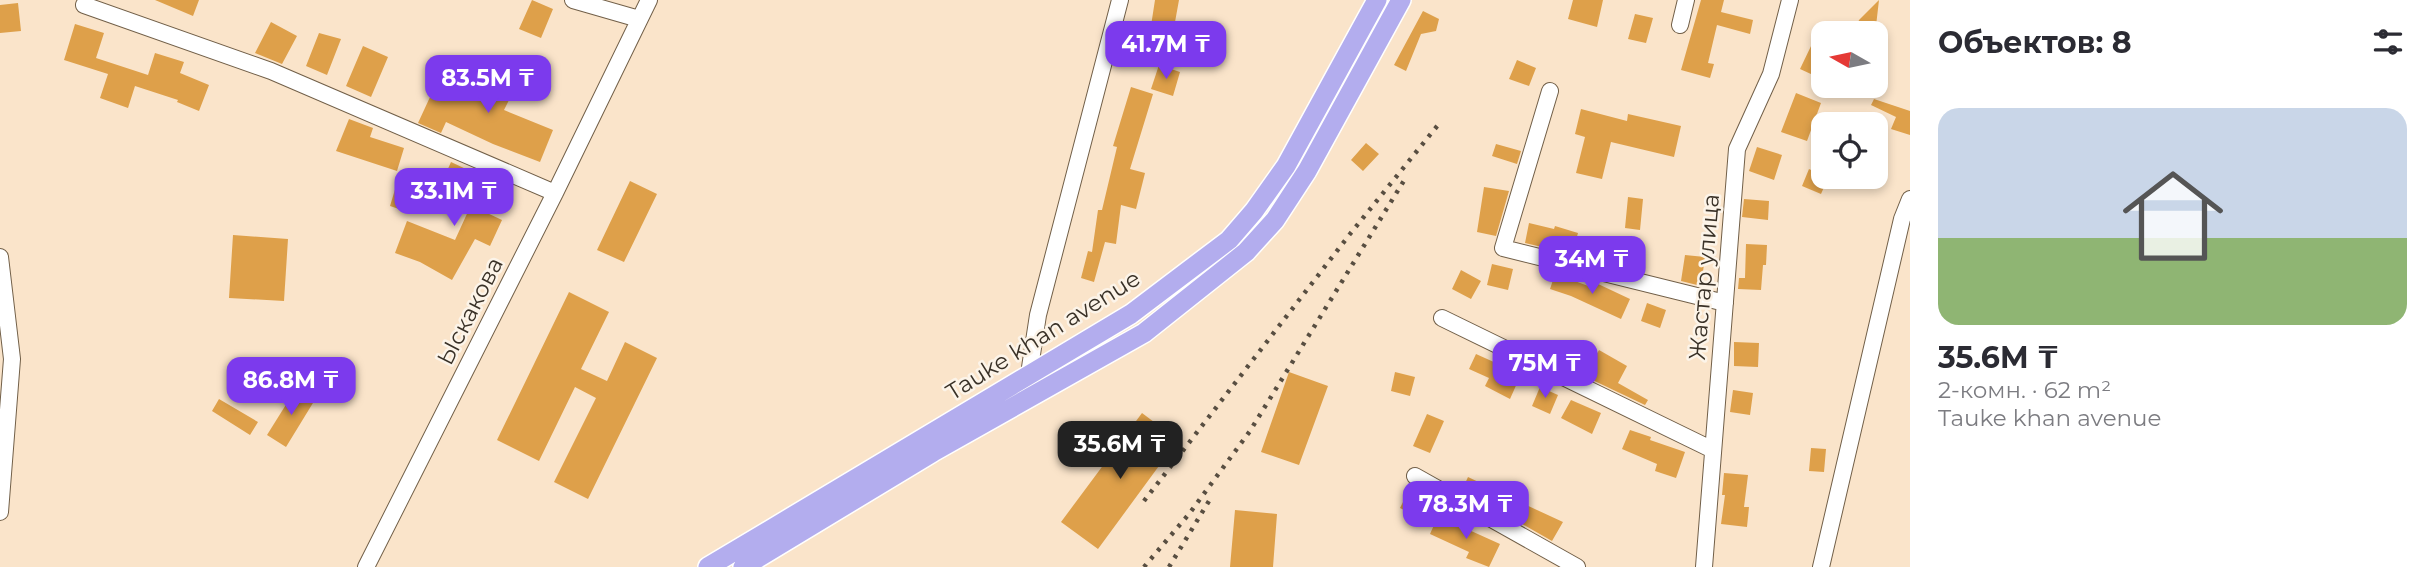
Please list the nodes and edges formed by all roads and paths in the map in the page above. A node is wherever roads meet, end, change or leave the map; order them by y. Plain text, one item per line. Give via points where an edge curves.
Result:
1 (573, 0) edge
2 (649, 0) edge
3 (1121, 0) edge
4 (1377, 0) edge
5 (1401, 0) edge
6 (1686, 0) edge
7 (1790, 0) edge
8 (84, 5) dead end
9 (639, 19) junction
10 (1680, 25) dead end
11 (1550, 91) dead end
12 (555, 193) junction
13 (1910, 199) edge
14 (0, 257) edge
15 (1725, 303) junction
16 (1131, 314) junction
17 (1442, 318) dead end
18 (1144, 333) junction
19 (1029, 374) junction
20 (929, 444) junction
21 (1713, 450) junction
22 (1415, 476) dead end
23 (0, 512) edge
24 (366, 567) edge
25 (708, 567) edge
26 (743, 567) edge
27 (1577, 567) edge
28 (1704, 567) edge
29 (1821, 567) edge

1 - 9 street
2 - 9 street, Ыскакова
3 - 19 street via 1038,315
4 - 16 main road, Tauke khan avenue via 1286,166 1254,211 1229,240
5 - 18 main road, Tauke khan avenue via 1275,220 1246,252
6 - 10 street
7 - 15 street, Жастар улица via 1771,74 1737,149
8 - 12 street via 271,71
9 - 12 street, Ыскакова
11 - 15 street via 1503,248
12 - 24 street, Ыскакова
13 - 29 street
14 - 23 street via 12,359
15 - 21 street, Жастар улица
16 - 18 main road
16 - 19 main road, Tauke khan avenue
17 - 21 street
18 - 20 main road, Tauke khan avenue
19 - 20 main road, Tauke khan avenue
20 - 25 main road, Tauke khan avenue
20 - 26 main road, Tauke khan avenue
21 - 28 street, Жастар улица
22 - 27 street

